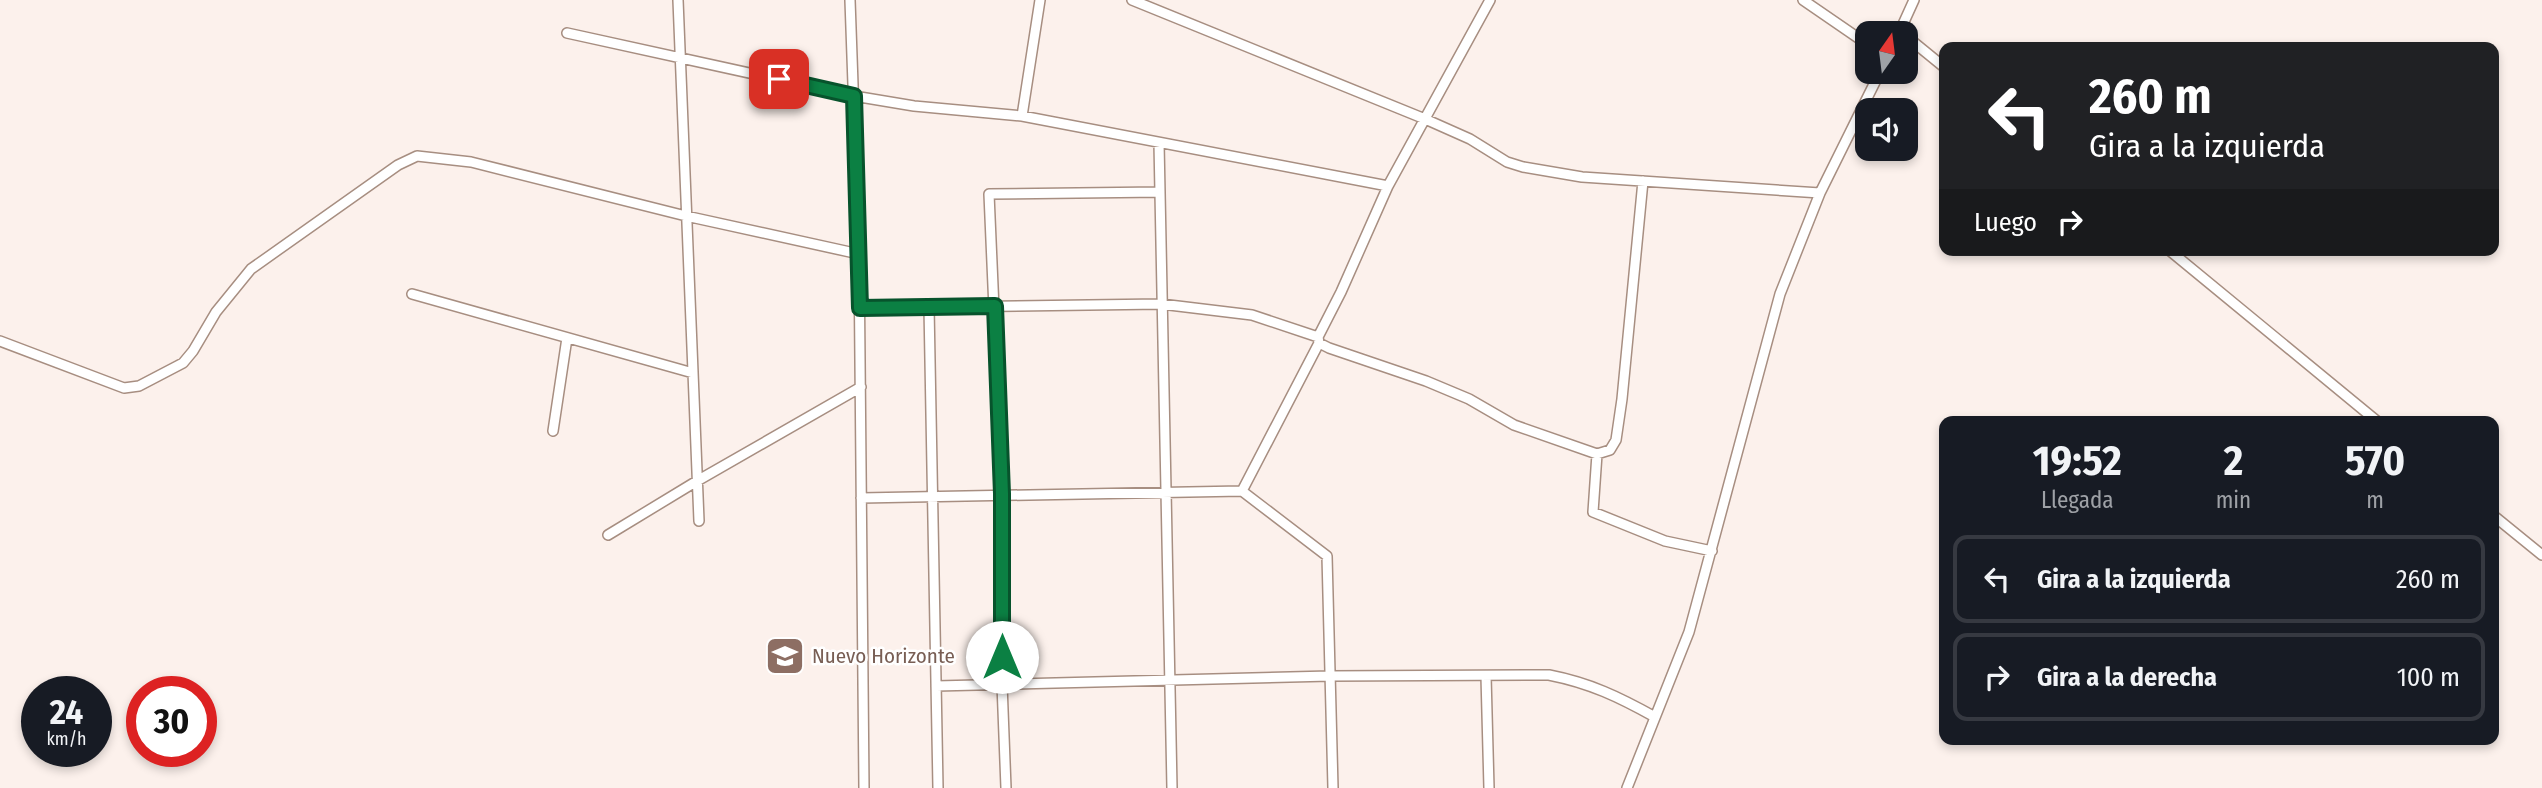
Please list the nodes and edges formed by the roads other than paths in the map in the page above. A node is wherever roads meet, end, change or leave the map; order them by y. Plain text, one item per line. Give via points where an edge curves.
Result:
1 (678, 0) edge
2 (850, 0) edge
3 (1040, 0) edge
4 (1132, 0) edge
5 (1490, 0) edge
6 (1803, 0) edge
7 (1914, 0) edge
8 (1906, 21) edge
9 (566, 33) dead end
10 (1855, 36) edge
11 (1918, 46) edge
12 (680, 57) junction
13 (1939, 63) edge
14 (1874, 84) edge
15 (854, 96) junction
16 (1022, 116) junction
17 (1425, 119) junction
18 (1159, 143) junction
19 (1643, 181) junction
20 (1388, 186) junction
21 (1160, 192) junction
22 (1820, 193) junction
23 (687, 215) junction
24 (859, 254) junction
25 (2176, 256) edge
26 (412, 294) dead end
27 (1161, 304) junction
28 (995, 306) junction
29 (929, 307) junction
30 (860, 308) junction
31 (567, 338) junction
32 (1319, 340) junction
33 (0, 341) edge
34 (693, 373) junction
35 (861, 387) junction
36 (2371, 416) edge
37 (553, 431) dead end
38 (1597, 454) junction
39 (697, 481) junction
40 (1242, 491) junction
41 (1165, 493) junction
42 (1002, 494) junction
43 (932, 495) junction
44 (861, 498) junction
45 (2499, 520) edge
46 (699, 521) dead end
47 (608, 535) dead end
48 (1712, 551) junction
49 (2542, 555) edge
50 (1330, 676) junction
51 (1486, 676) junction
52 (1169, 679) junction
53 (1002, 684) junction
54 (936, 685) junction
55 (1655, 716) junction
56 (864, 788) edge
57 (938, 788) edge
58 (1006, 788) edge
59 (1172, 788) edge
60 (1333, 788) edge
61 (1489, 788) edge
62 (1627, 788) edge

1 - 12 street
2 - 15 street
3 - 16 street
4 - 17 street
5 - 17 street
6 - 10 street
7 - 8 street
9 - 12 street
11 - 13 street
12 - 15 street
12 - 23 street
14 - 22 street
15 - 16 street
15 - 24 street
16 - 18 street
17 - 19 street via 1523,167
17 - 20 street
18 - 20 street
18 - 21 street
19 - 22 street
19 - 38 street via 1616,440 1610,450
20 - 32 street
21 - 27 street
21 - 28 street via 989,194
22 - 48 street via 1780,294
23 - 24 street
23 - 33 street via 471,162 417,156 251,270 183,363 139,386 124,388
23 - 34 street
24 - 30 street
25 - 36 street
26 - 31 street
27 - 28 street
27 - 32 street via 1252,315
27 - 41 street
28 - 29 street
28 - 42 street
29 - 30 street
29 - 43 street
30 - 35 street
31 - 34 street
31 - 37 street
32 - 38 street via 1329,348 1469,399 1514,425
32 - 40 street
34 - 39 street
35 - 39 street
35 - 44 street
38 - 48 street via 1593,512 1665,541
39 - 46 street
39 - 47 street
40 - 41 street
40 - 50 street via 1327,556
41 - 42 street
41 - 52 street
42 - 43 street
42 - 53 street
43 - 44 street
43 - 54 street
44 - 56 street
45 - 49 street
48 - 55 street via 1689,632
50 - 51 street
50 - 52 street
50 - 60 street
51 - 55 street via 1549,675 1581,682
51 - 61 street
52 - 53 street
52 - 59 street
53 - 54 street
53 - 58 street
54 - 57 street
55 - 62 street

